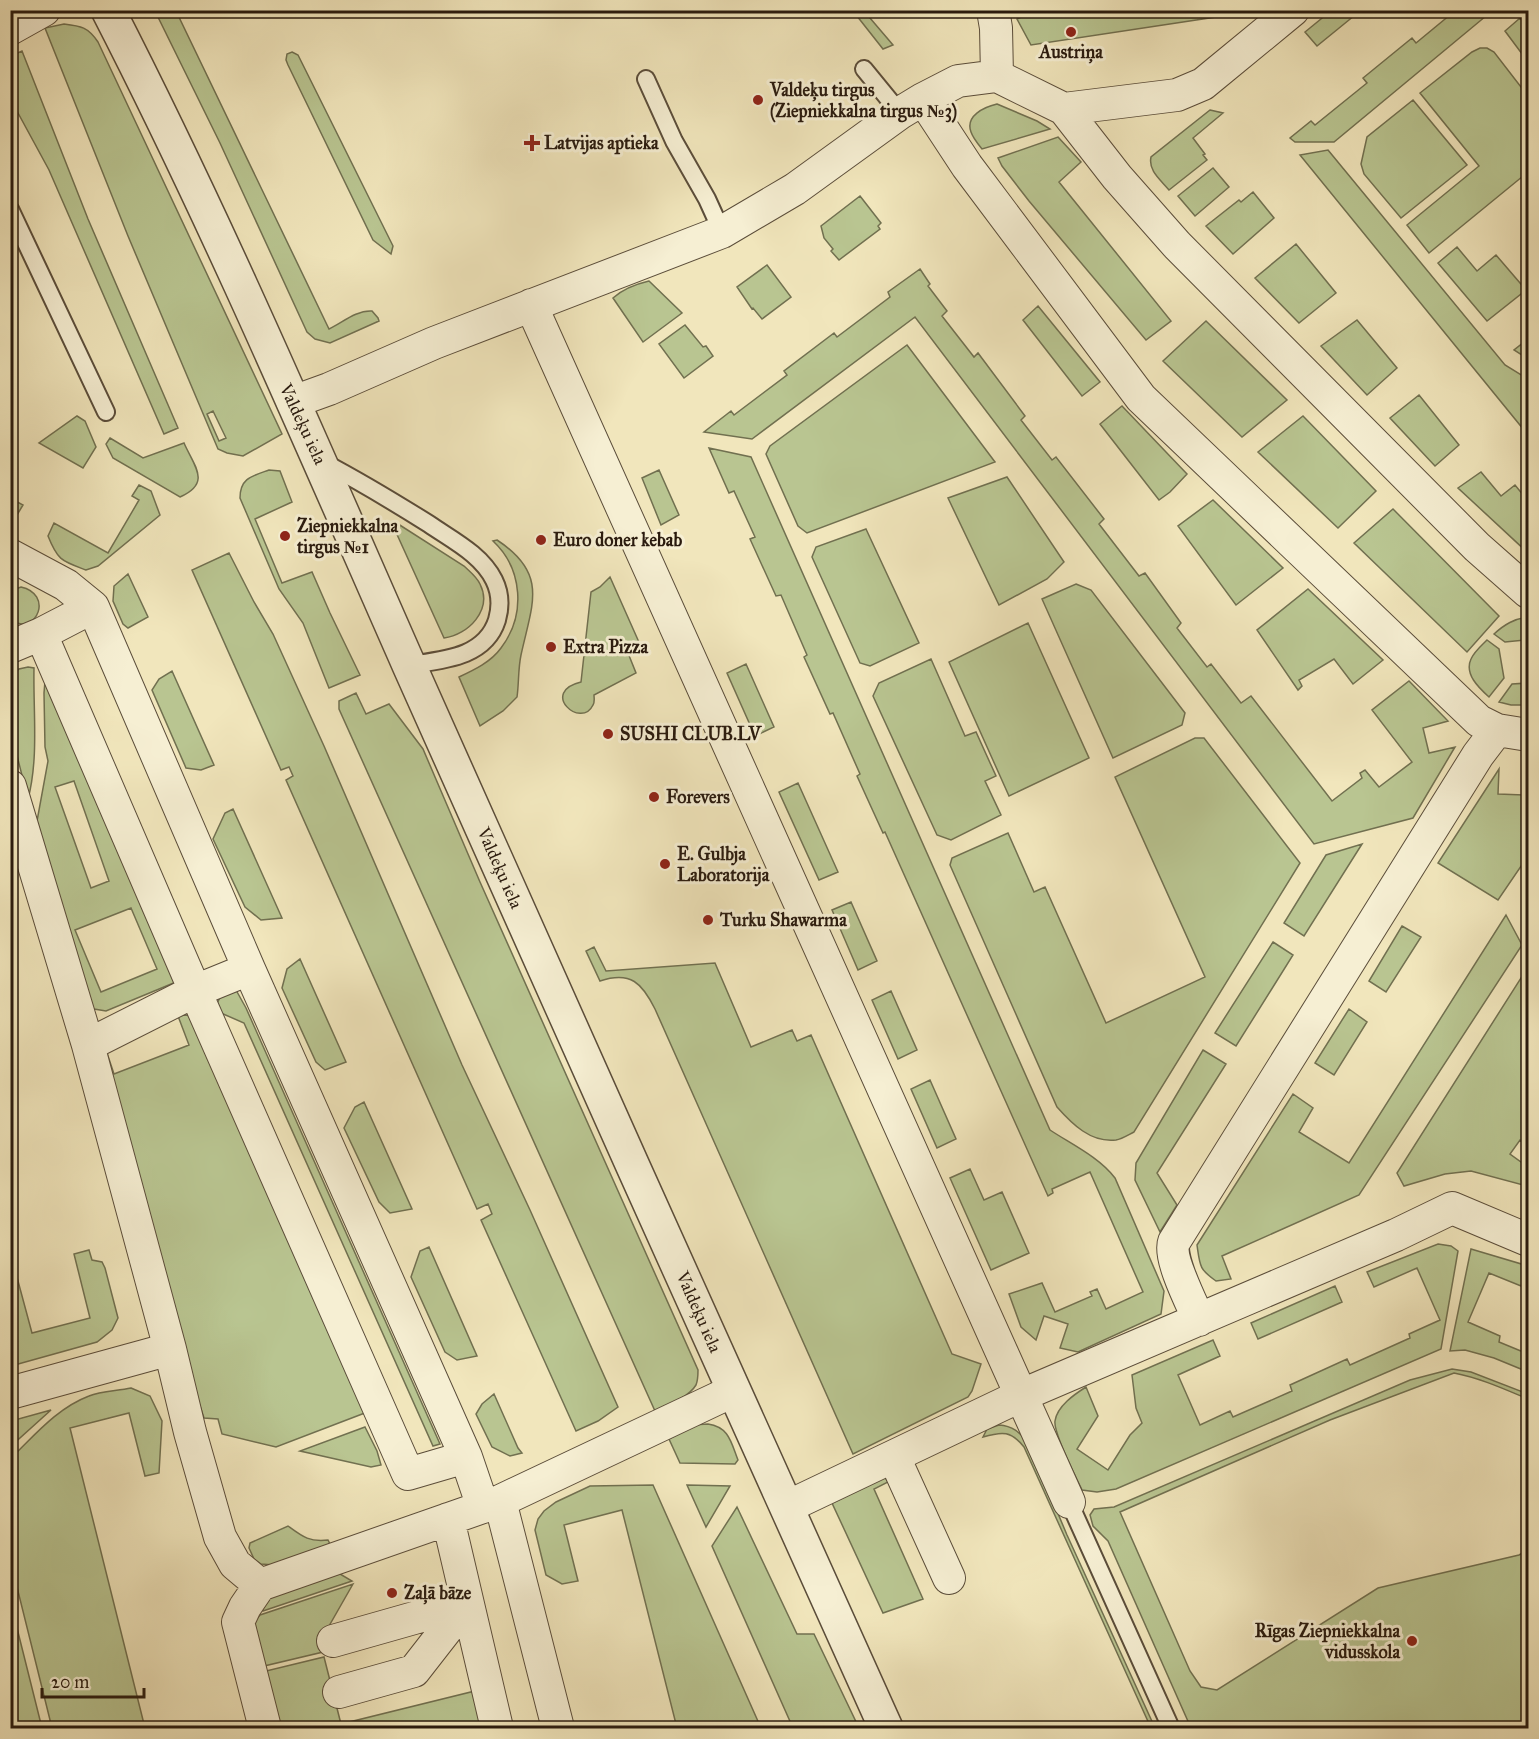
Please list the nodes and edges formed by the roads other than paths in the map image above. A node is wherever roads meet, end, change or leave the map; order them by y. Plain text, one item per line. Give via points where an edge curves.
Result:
1 (44, 10) edge
2 (108, 10) edge
3 (993, 10) edge
4 (1293, 10) edge
5 (10, 29) edge
6 (864, 69) dead end
7 (997, 76) junction
8 (646, 79) dead end
9 (912, 106) junction
10 (1064, 109) junction
11 (10, 209) edge
12 (722, 232) junction
13 (531, 305) junction
14 (293, 402) junction
15 (106, 412) dead end
16 (320, 460) junction
17 (11, 557) edge
18 (1528, 592) edge
19 (93, 607) junction
20 (42, 634) junction
21 (10, 647) edge
22 (409, 665) junction
23 (1497, 730) junction
24 (1528, 735) edge
25 (10, 786) edge
26 (249, 969) junction
27 (195, 991) junction
28 (88, 1045) junction
29 (1528, 1240) edge
30 (1199, 1320) junction
31 (170, 1349) junction
32 (734, 1391) junction
33 (10, 1393) edge
34 (1022, 1395) junction
35 (466, 1457) junction
36 (894, 1457) junction
37 (1069, 1502) joint
38 (491, 1504) junction
39 (787, 1507) junction
40 (448, 1519) junction
41 (950, 1578) dead end
42 (260, 1585) junction
43 (467, 1603) junction
44 (333, 1641) dead end
45 (339, 1692) dead end
46 (265, 1728) edge
47 (497, 1728) edge
48 (558, 1728) edge
49 (886, 1728) edge
50 (1171, 1728) edge

1 - 5 street
2 - 14 street, Valdeķu iela via 159,109
3 - 7 street
4 - 10 street via 1203,84 1177,96
6 - 9 lane
7 - 9 street via 958,81
7 - 10 street
8 - 12 lane
9 - 12 street via 795,189
9 - 23 street via 967,166 1141,399 1479,721
10 - 18 street via 1117,177 1178,245 1477,547
11 - 15 lane
12 - 13 street
13 - 14 street
13 - 34 street
14 - 16 street, Valdeķu iela
16 - 22 street, Valdeķu iela
16 - 22 lane via 369,486 471,552 494,580 500,609 486,638 457,657
17 - 19 street via 66,585
19 - 20 street
19 - 26 street
20 - 21 street
20 - 27 street
22 - 32 street, Valdeķu iela
23 - 24 street
23 - 30 street via 1174,1242 1172,1251 1178,1272
25 - 28 street
26 - 27 street
26 - 35 street
27 - 28 street
27 - 35 street via 408,1474
28 - 31 street
29 - 30 street via 1452,1208
30 - 34 street
31 - 33 street
31 - 42 street via 220,1537 235,1564
32 - 38 street
32 - 39 street, Valdeķu iela
34 - 36 street
34 - 37 street
35 - 38 street
36 - 39 street
36 - 41 street
37 - 50 lane
38 - 40 street
38 - 48 street
39 - 49 street, Valdeķu iela
40 - 42 street
40 - 43 street
42 - 46 street via 238,1622
43 - 44 street
43 - 45 street via 414,1671
43 - 47 street

